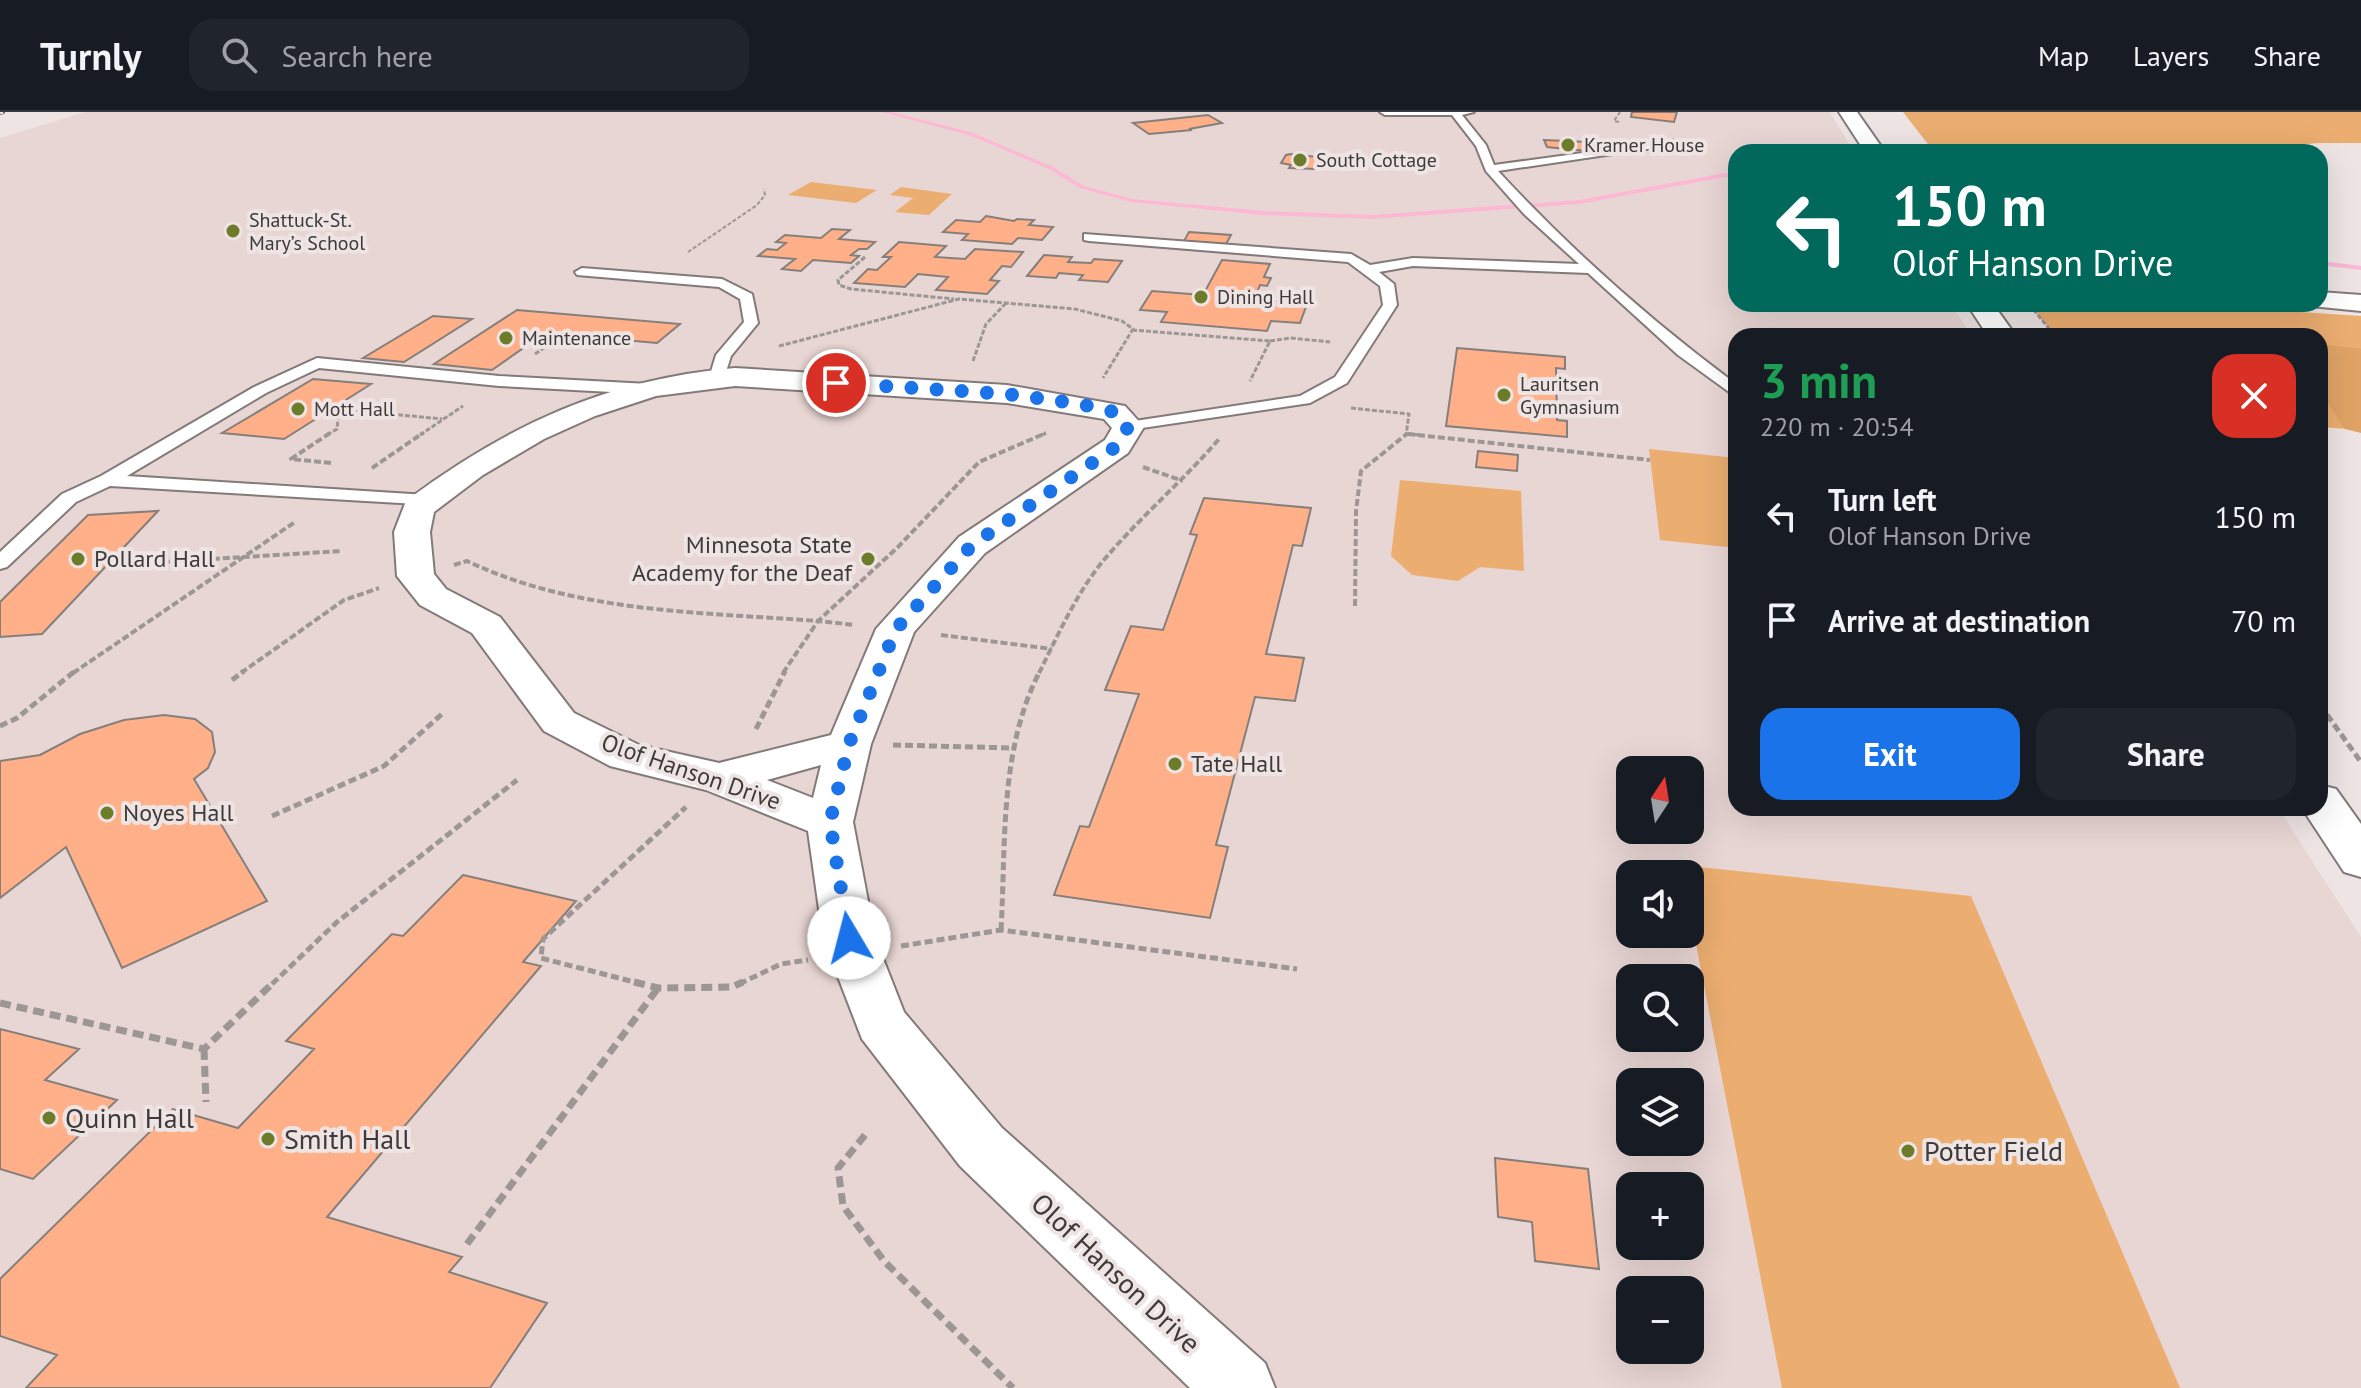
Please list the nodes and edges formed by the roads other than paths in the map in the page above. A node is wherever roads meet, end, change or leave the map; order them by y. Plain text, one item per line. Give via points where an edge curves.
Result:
1 (1385, 112) edge
2 (1472, 112) edge
3 (1848, 112) edge
4 (1456, 114) edge
5 (1673, 142) dead end
6 (1870, 144) edge
7 (1490, 169) junction
8 (1089, 237) dead end
9 (1593, 269) junction
10 (1367, 270) junction
11 (582, 272) dead end
12 (2328, 301) edge
13 (2361, 303) edge
14 (717, 378) junction
15 (1728, 386) edge
16 (649, 389) junction
17 (1128, 427) junction
18 (107, 480) junction
19 (427, 501) junction
20 (0, 563) edge
21 (849, 744) junction
22 (719, 778) junction
23 (2328, 812) edge
24 (830, 822) junction
25 (2361, 860) edge
26 (1240, 1388) edge

1 - 4 lane
2 - 4 lane
3 - 6 street
4 - 7 lane via 1481,145
5 - 7 lane
7 - 9 lane
8 - 10 lane via 1320,253 1351,258
9 - 10 lane via 1413,262
9 - 15 lane
10 - 17 lane via 1387,284 1390,305 1341,380 1304,400
11 - 14 lane via 722,283 747,297 751,323 724,355
12 - 13 street
14 - 16 street
14 - 17 street via 1089,396
16 - 18 lane via 317,363 260,390
16 - 19 street via 533,432
17 - 21 street, Olof Hanson Drive via 1117,446 972,545 896,629
18 - 19 lane
18 - 20 lane via 69,498
19 - 22 street, Olof Hanson Drive via 418,508 412,532 416,576 433,597 486,625 559,722 626,756
21 - 22 street
21 - 24 street, Olof Hanson Drive
22 - 24 street, Olof Hanson Drive
23 - 25 street
24 - 26 street, Olof Hanson Drive via 849,938 881,1023 981,1147

